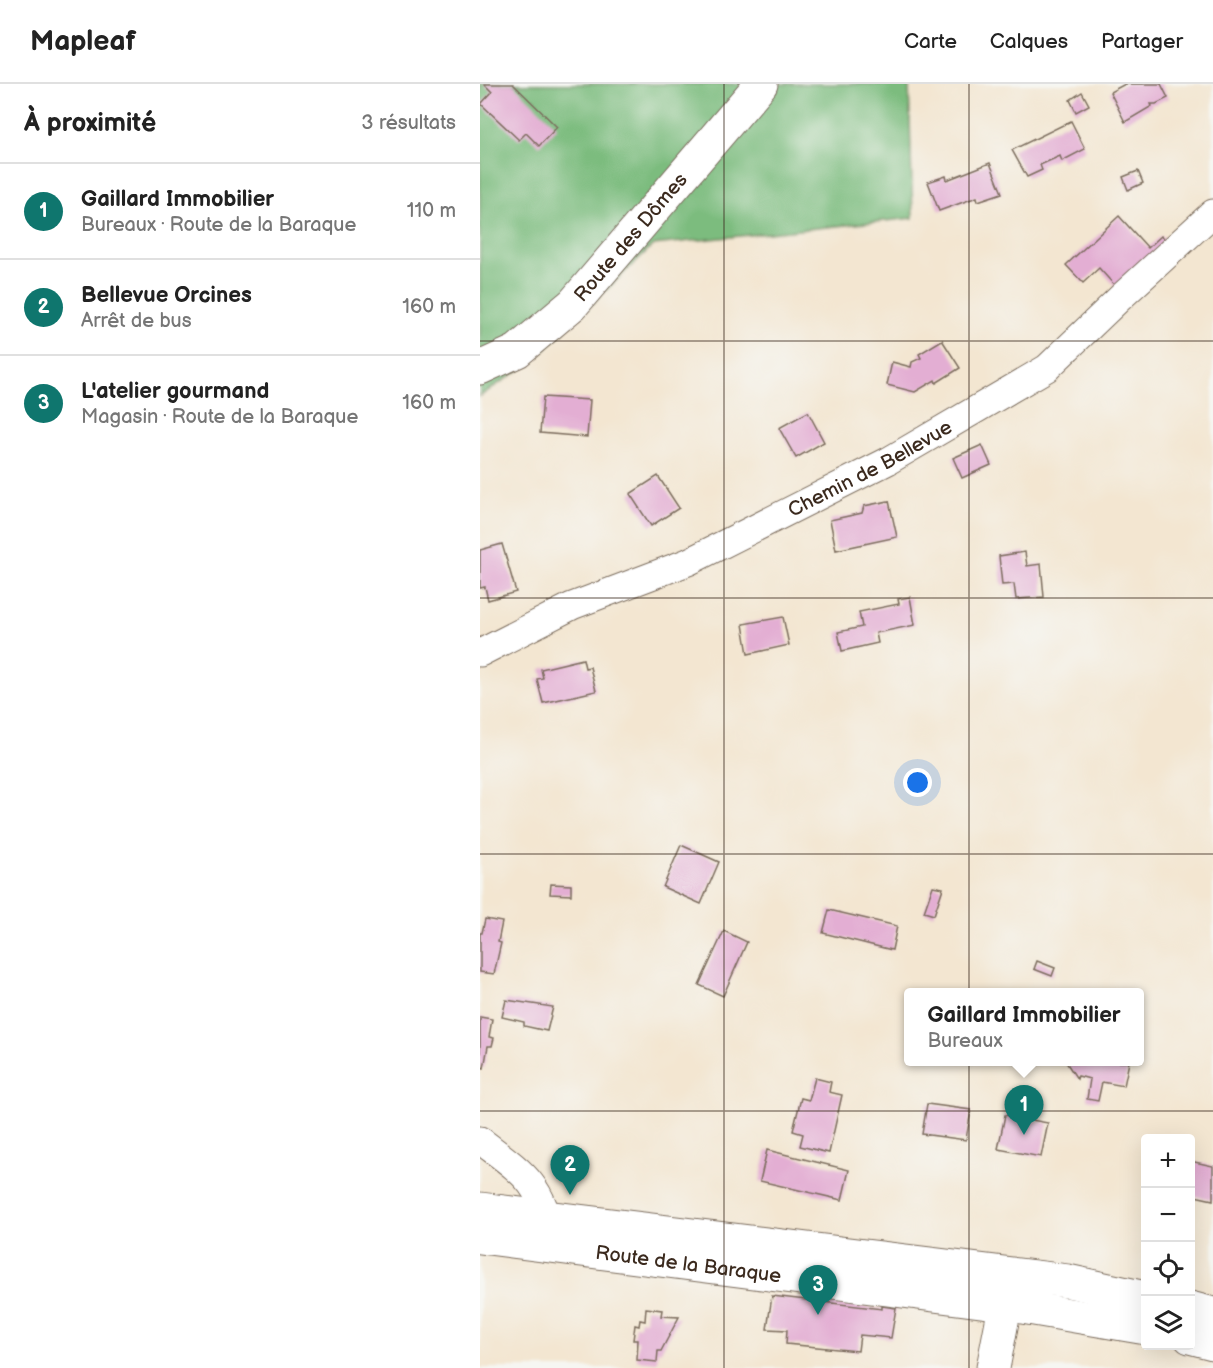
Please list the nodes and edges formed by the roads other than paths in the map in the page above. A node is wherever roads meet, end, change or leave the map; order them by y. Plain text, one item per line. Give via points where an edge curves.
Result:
1 (761, 84) edge
2 (1213, 213) edge
3 (480, 368) edge
4 (480, 653) edge
5 (480, 1140) edge
6 (480, 1209) edge
7 (549, 1232) junction
8 (480, 1237) edge
9 (1008, 1289) junction
10 (1141, 1297) edge
11 (1195, 1309) edge
12 (1213, 1314) edge
13 (1141, 1327) edge
14 (1195, 1337) edge
15 (1213, 1343) edge
16 (993, 1368) edge

1 - 3 main road, Route des Dômes via 573,304 517,351
2 - 4 street, Chemin de Bellevue via 1047,368 888,461 699,557 572,606
5 - 7 street via 535,1186
6 - 7 main road, Route de la Baraque
7 - 8 main road, Route de la Baraque
7 - 9 main road, Route de la Baraque via 700,1264 769,1274
9 - 10 main road, Route de la Baraque via 1068,1281
9 - 13 main road, Route de la Baraque
9 - 16 main road
11 - 12 main road
14 - 15 main road

